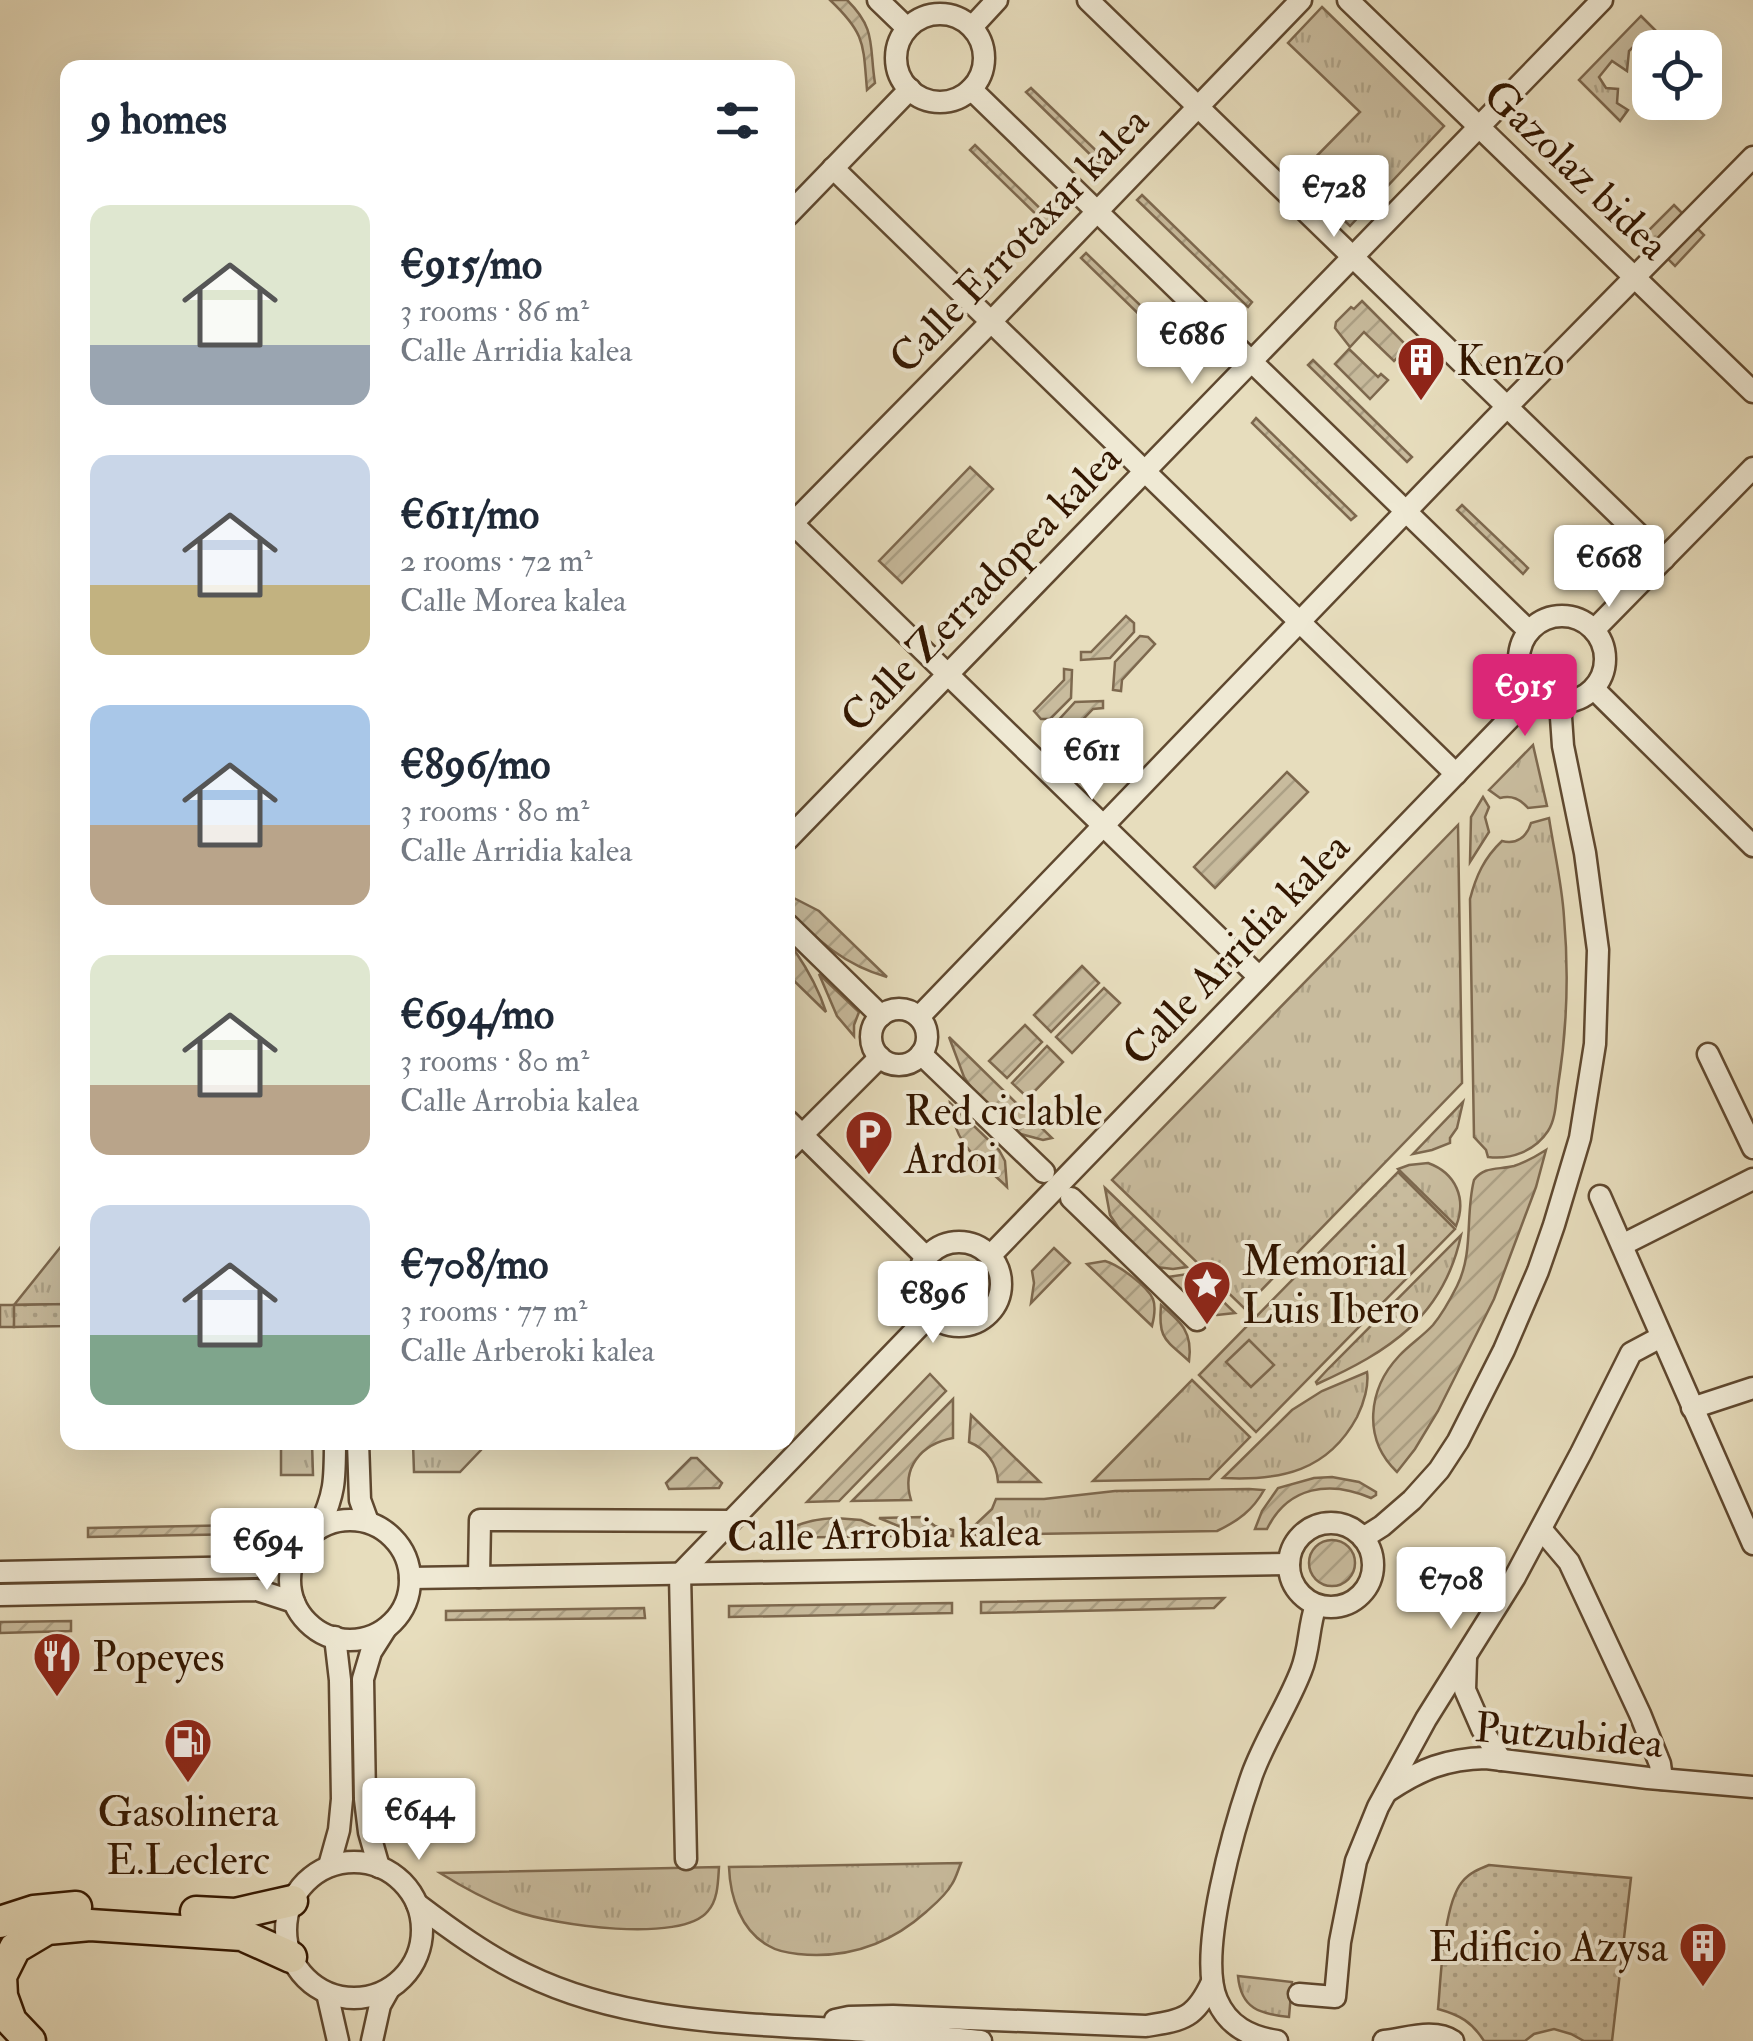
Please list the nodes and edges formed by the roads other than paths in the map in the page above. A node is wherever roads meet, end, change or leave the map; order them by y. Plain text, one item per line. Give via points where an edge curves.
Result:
1 (878, 0) edge
2 (997, 0) edge
3 (1088, 0) edge
4 (1301, 0) edge
5 (1348, 0) edge
6 (1602, 0) edge
7 (972, 26) junction
8 (907, 28) junction
9 (972, 88) junction
10 (910, 90) junction
11 (1198, 106) junction
12 (1479, 127) junction
13 (1753, 157) edge
14 (833, 168) junction
15 (795, 208) edge
16 (1097, 210) junction
17 (1353, 256) junction
18 (1635, 278) junction
19 (991, 322) junction
20 (1251, 361) junction
21 (1753, 392) edge
22 (1508, 406) junction
23 (1753, 468) edge
24 (1144, 471) junction
25 (1406, 512) junction
26 (795, 518) edge
27 (795, 530) edge
28 (1664, 559) junction
29 (1300, 622) junction
30 (1594, 630) junction
31 (1529, 631) junction
32 (948, 674) junction
33 (1594, 689) junction
34 (1534, 693) junction
35 (1560, 702) junction
36 (1456, 774) junction
37 (1104, 826) junction
38 (795, 832) edge
39 (1750, 837) edge
40 (795, 932) edge
41 (1259, 977) junction
42 (882, 1016) junction
43 (919, 1017) junction
44 (922, 1054) junction
45 (1708, 1054) dead end
46 (880, 1057) junction
47 (795, 1132) edge
48 (795, 1138) edge
49 (1753, 1148) edge
50 (1044, 1172) dead end
51 (1753, 1179) edge
52 (1600, 1196) dead end
53 (1071, 1198) dead end
54 (1622, 1244) junction
55 (990, 1256) junction
56 (926, 1257) junction
57 (930, 1315) junction
58 (1197, 1320) dead end
59 (1661, 1337) junction
60 (1753, 1388) edge
61 (1692, 1408) junction
62 (335, 1450) edge
63 (358, 1450) edge
64 (731, 1521) junction
65 (368, 1522) junction
66 (318, 1528) junction
67 (1541, 1529) junction
68 (1362, 1538) junction
69 (1753, 1544) edge
70 (299, 1547) junction
71 (1290, 1564) junction
72 (0, 1572) edge
73 (680, 1574) junction
74 (479, 1577) junction
75 (410, 1578) junction
76 (0, 1595) edge
77 (294, 1602) junction
78 (1316, 1604) junction
79 (387, 1627) junction
80 (335, 1637) junction
81 (1466, 1656) junction
82 (1502, 1760) junction
83 (1662, 1779) junction
84 (1753, 1787) edge
85 (1386, 1792) junction
86 (686, 1858) dead end
87 (330, 1866) junction
88 (378, 1866) junction
89 (292, 1901) junction
90 (417, 1904) junction
91 (0, 1922) edge
92 (291, 1957) junction
93 (1212, 1982) junction
94 (389, 1989) junction
95 (327, 1993) junction
96 (1299, 1994) dead end
97 (804, 2028) junction
98 (338, 2039) edge
99 (30, 2041) edge
100 (372, 2041) edge
101 (981, 2041) edge
102 (1276, 2041) edge
103 (1384, 2041) edge
104 (1453, 2041) edge

1 - 8 street
2 - 7 street
3 - 11 street
4 - 11 street, Calle Errotaxar kalea
5 - 12 street, Gazolaz bidea
6 - 12 street, Calle Zerradopea kalea
7 - 8 street via 941,14
7 - 9 street via 984,54
8 - 10 street via 896,58
9 - 10 street via 942,102
9 - 16 street
10 - 14 street
11 - 16 street, Calle Errotaxar kalea
11 - 17 street
12 - 17 street, Calle Zerradopea kalea
12 - 18 street, Gazolaz bidea
13 - 18 street
14 - 15 street
14 - 19 street
16 - 19 street, Calle Errotaxar kalea
16 - 20 street
17 - 20 street, Calle Zerradopea kalea
17 - 22 street
18 - 21 street, Gazolaz bidea
18 - 22 street
19 - 24 street
19 - 26 street, Calle Errotaxar kalea
20 - 24 street, Calle Zerradopea kalea
20 - 25 street
22 - 25 street
22 - 28 street
23 - 28 street
24 - 29 street
24 - 32 street, Calle Zerradopea kalea
25 - 29 street
25 - 31 street
27 - 32 street
28 - 30 street
29 - 36 street
29 - 37 street
30 - 31 street via 1563,616
30 - 33 street via 1606,660
31 - 34 street via 1520,670
32 - 37 street
32 - 38 street, Calle Zerradopea kalea
33 - 35 street
33 - 39 street
34 - 35 street
34 - 36 street, Calle Arridia kalea
35 - 68 street via 1598,950 1580,1138 1538,1271 1458,1441 1412,1500
36 - 41 street, Calle Arridia kalea
37 - 41 street
37 - 43 street
40 - 42 street
41 - 55 street, Calle Arridia kalea
42 - 43 street via 896,1010
42 - 46 street via 871,1039
43 - 44 street via 926,1031
44 - 46 street via 905,1065
44 - 50 street
45 - 49 street
46 - 47 street
48 - 56 street
51 - 54 street
52 - 54 street
53 - 58 street
54 - 59 street
55 - 56 street via 958,1242
55 - 57 street via 1001,1285 989,1314 960,1326
56 - 57 street via 917,1287
57 - 64 street
59 - 61 street
59 - 67 street via 1631,1353
60 - 61 street
61 - 69 street
62 - 66 street via 334,1490
63 - 65 street
64 - 73 street
64 - 74 street, Calle Arrobia kalea via 480,1520
65 - 66 street via 338,1520
65 - 75 street via 398,1544
66 - 70 street
67 - 81 street
67 - 83 street via 1569,1562 1640,1714
68 - 71 street via 1342,1525 1317,1526 1298,1540
68 - 78 street via 1373,1568 1365,1590 1346,1604
70 - 72 street via 254,1567
70 - 77 street via 291,1567
71 - 73 street, Calle Arrobia kalea
71 - 78 street via 1295,1586
73 - 74 street, Calle Arrobia kalea
73 - 86 street
74 - 75 street, Calle Arrobia kalea
75 - 79 street via 401,1612
76 - 77 street via 257,1590
77 - 80 street via 314,1628
78 - 93 street via 1307,1656 1252,1777 1226,1862
79 - 80 street via 356,1640
79 - 88 street via 364,1680 365,1799
80 - 87 street via 342,1799
81 - 82 street via 1465,1690
81 - 85 street
82 - 83 street, Putzubidea
82 - 85 street, Putzubidea via 1443,1763
83 - 84 street, Putzubidea
85 - 96 street via 1356,1861 1334,1997
87 - 88 street
87 - 89 street
88 - 90 street via 402,1881
89 - 91 highway via 235,1914 64,1907
89 - 92 street via 286,1919
90 - 94 street via 422,1942 416,1960
90 - 97 street via 524,1974 612,2006 698,2021
92 - 95 street
92 - 99 highway via 242,1935 90,1925 47,1929 15,1948 2,1976 11,2021
93 - 97 street via 1187,2018 1146,2026 849,2016
93 - 102 street via 1229,2020
94 - 95 street via 369,1997
94 - 100 street
95 - 98 street
97 - 101 street
103 - 104 street via 1432,2035

